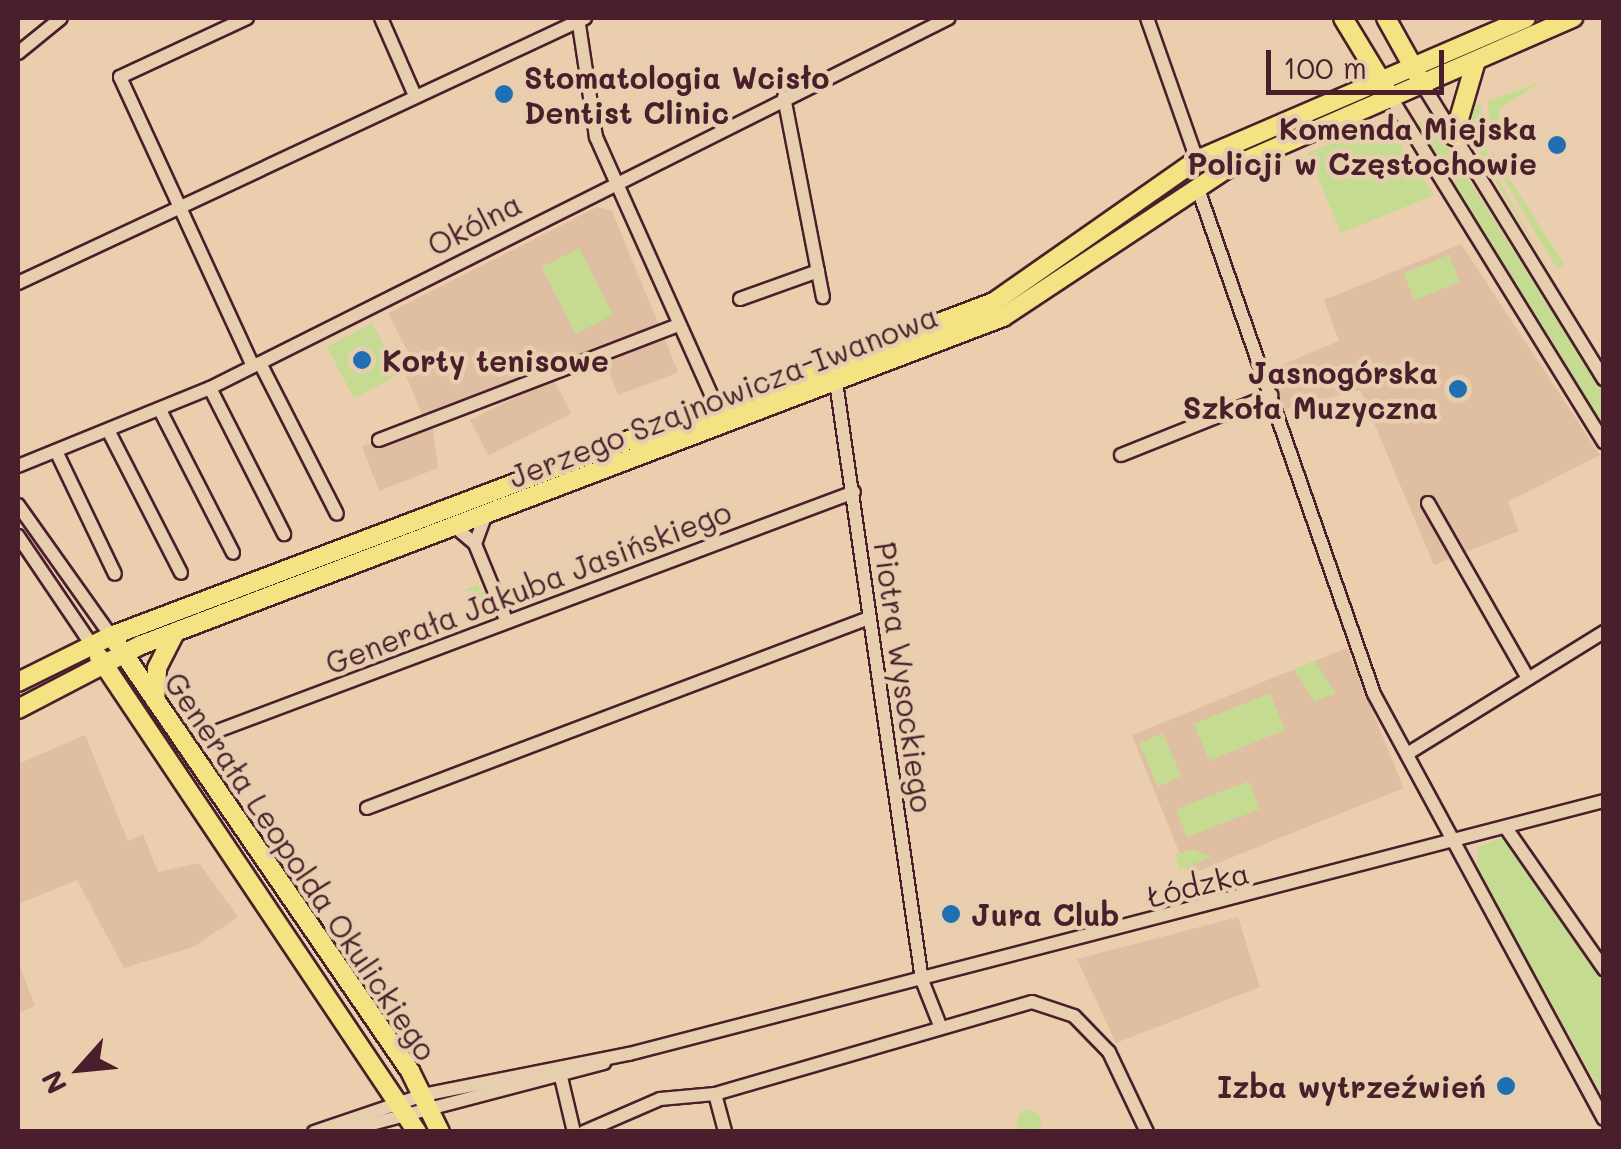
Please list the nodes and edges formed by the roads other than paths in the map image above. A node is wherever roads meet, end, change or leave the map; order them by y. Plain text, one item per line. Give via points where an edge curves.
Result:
1 (60, 18) edge
2 (247, 18) edge
3 (381, 18) edge
4 (580, 18) edge
5 (949, 18) edge
6 (1147, 18) edge
7 (1343, 18) edge
8 (1386, 18) edge
9 (1526, 18) edge
10 (1572, 18) edge
11 (18, 54) edge
12 (1476, 61) junction
13 (1412, 63) junction
14 (1379, 77) junction
15 (1421, 82) junction
16 (415, 96) junction
17 (1390, 96) junction
18 (784, 97) junction
19 (1454, 136) junction
20 (1197, 160) junction
21 (612, 180) junction
22 (1197, 186) junction
23 (179, 207) junction
24 (818, 270) junction
25 (18, 283) edge
26 (823, 297) dead end
27 (740, 299) dead end
28 (679, 325) junction
29 (256, 364) junction
30 (1604, 379) edge
31 (836, 382) junction
32 (210, 388) junction
33 (1271, 395) junction
34 (715, 402) junction
35 (161, 412) junction
36 (110, 432) junction
37 (379, 440) dead end
38 (1604, 442) edge
39 (56, 450) junction
40 (1120, 455) dead end
41 (18, 466) edge
42 (854, 492) junction
43 (1428, 503) dead end
44 (18, 505) edge
45 (336, 514) dead end
46 (485, 516) junction
47 (455, 528) junction
48 (284, 534) dead end
49 (18, 536) edge
50 (475, 544) junction
51 (234, 553) dead end
52 (181, 572) dead end
53 (115, 574) dead end
54 (869, 618) junction
55 (507, 622) junction
56 (1604, 632) edge
57 (174, 634) junction
58 (111, 636) junction
59 (91, 644) junction
60 (123, 654) junction
61 (103, 664) junction
62 (1528, 678) junction
63 (18, 682) edge
64 (155, 700) junction
65 (18, 709) edge
66 (220, 730) dead end
67 (1408, 754) junction
68 (1604, 800) edge
69 (368, 808) dead end
70 (1506, 828) junction
71 (1458, 843) junction
72 (1604, 970) edge
73 (922, 980) junction
74 (940, 1023) junction
75 (560, 1073) junction
76 (715, 1094) junction
77 (428, 1104) junction
78 (410, 1117) edge
79 (1604, 1119) edge
80 (314, 1132) edge
81 (341, 1132) edge
82 (440, 1132) edge
83 (574, 1132) edge
84 (584, 1132) edge
85 (725, 1132) edge
86 (1146, 1132) edge

1 - 11 street
2 - 23 street via 120,77
3 - 16 street
4 - 16 street
4 - 21 street via 586,92
5 - 18 street, Okólna
6 - 20 street
7 - 14 main road
8 - 13 main road
9 - 13 main road, Jerzego Szajnowicza-Iwanowa
10 - 12 main road, Jerzego Szajnowicza-Iwanowa
12 - 15 main road, Jerzego Szajnowicza-Iwanowa
12 - 19 main road
13 - 14 main road, Jerzego Szajnowicza-Iwanowa
13 - 15 main road
14 - 17 main road
14 - 20 main road, Jerzego Szajnowicza-Iwanowa
15 - 17 main road, Jerzego Szajnowicza-Iwanowa
15 - 19 street
16 - 23 street
17 - 22 main road, Jerzego Szajnowicza-Iwanowa
17 - 38 street
18 - 21 street, Okólna
18 - 24 street
19 - 30 street
20 - 34 main road, Jerzego Szajnowicza-Iwanowa via 994,302
21 - 28 street
21 - 29 street, Okólna
22 - 31 main road, Jerzego Szajnowicza-Iwanowa via 1037,300
22 - 33 street
23 - 25 street
23 - 29 street
24 - 26 street
24 - 27 street
28 - 34 street
28 - 37 street
29 - 32 street, Okólna
29 - 45 street
31 - 42 street, Piotra Wysockiego
31 - 46 main road, Jerzego Szajnowicza-Iwanowa
32 - 35 street, Okólna
32 - 48 street
33 - 40 street
33 - 67 street via 1374,694
34 - 58 main road, Jerzego Szajnowicza-Iwanowa
35 - 36 street, Okólna
35 - 51 street
36 - 39 street, Okólna
36 - 52 street
39 - 41 street, Okólna
39 - 53 street
42 - 54 street, Piotra Wysockiego
42 - 55 street, Generała Jakuba Jasińskiego
43 - 62 street
44 - 58 street
46 - 47 main road, Jerzego Szajnowicza-Iwanowa
46 - 50 street
47 - 50 street
47 - 57 main road, Jerzego Szajnowicza-Iwanowa
49 - 59 street
50 - 55 street
54 - 69 street
54 - 73 street, Piotra Wysockiego
55 - 66 street, Generała Jakuba Jasińskiego
56 - 62 street
57 - 60 main road, Jerzego Szajnowicza-Iwanowa
57 - 64 main road via 156,668
58 - 59 main road, Jerzego Szajnowicza-Iwanowa
58 - 60 main road, Generała Leopolda Okulickiego
59 - 61 main road, Generała Leopolda Okulickiego
59 - 63 main road, Jerzego Szajnowicza-Iwanowa
60 - 61 main road, Jerzego Szajnowicza-Iwanowa
60 - 64 main road, Generała Leopolda Okulickiego
61 - 65 main road, Jerzego Szajnowicza-Iwanowa
61 - 78 main road, Generała Leopolda Okulickiego
62 - 67 street
64 - 77 main road, Generała Leopolda Okulickiego
67 - 71 street
68 - 70 street, Łódzka
70 - 71 street, Łódzka
70 - 72 street
71 - 73 street, Łódzka
71 - 79 street via 1487,917
73 - 74 street, Piotra Wysockiego
73 - 75 street, Łódzka
74 - 76 street
74 - 86 street via 1032,1002 1074,1016 1109,1052
75 - 77 street, Łódzka
75 - 83 street
76 - 84 street via 660,1098
76 - 85 street
77 - 78 street, Łódzka
77 - 82 main road, Generała Leopolda Okulickiego
78 - 80 street, Łódzka
78 - 81 street, Łódzka

